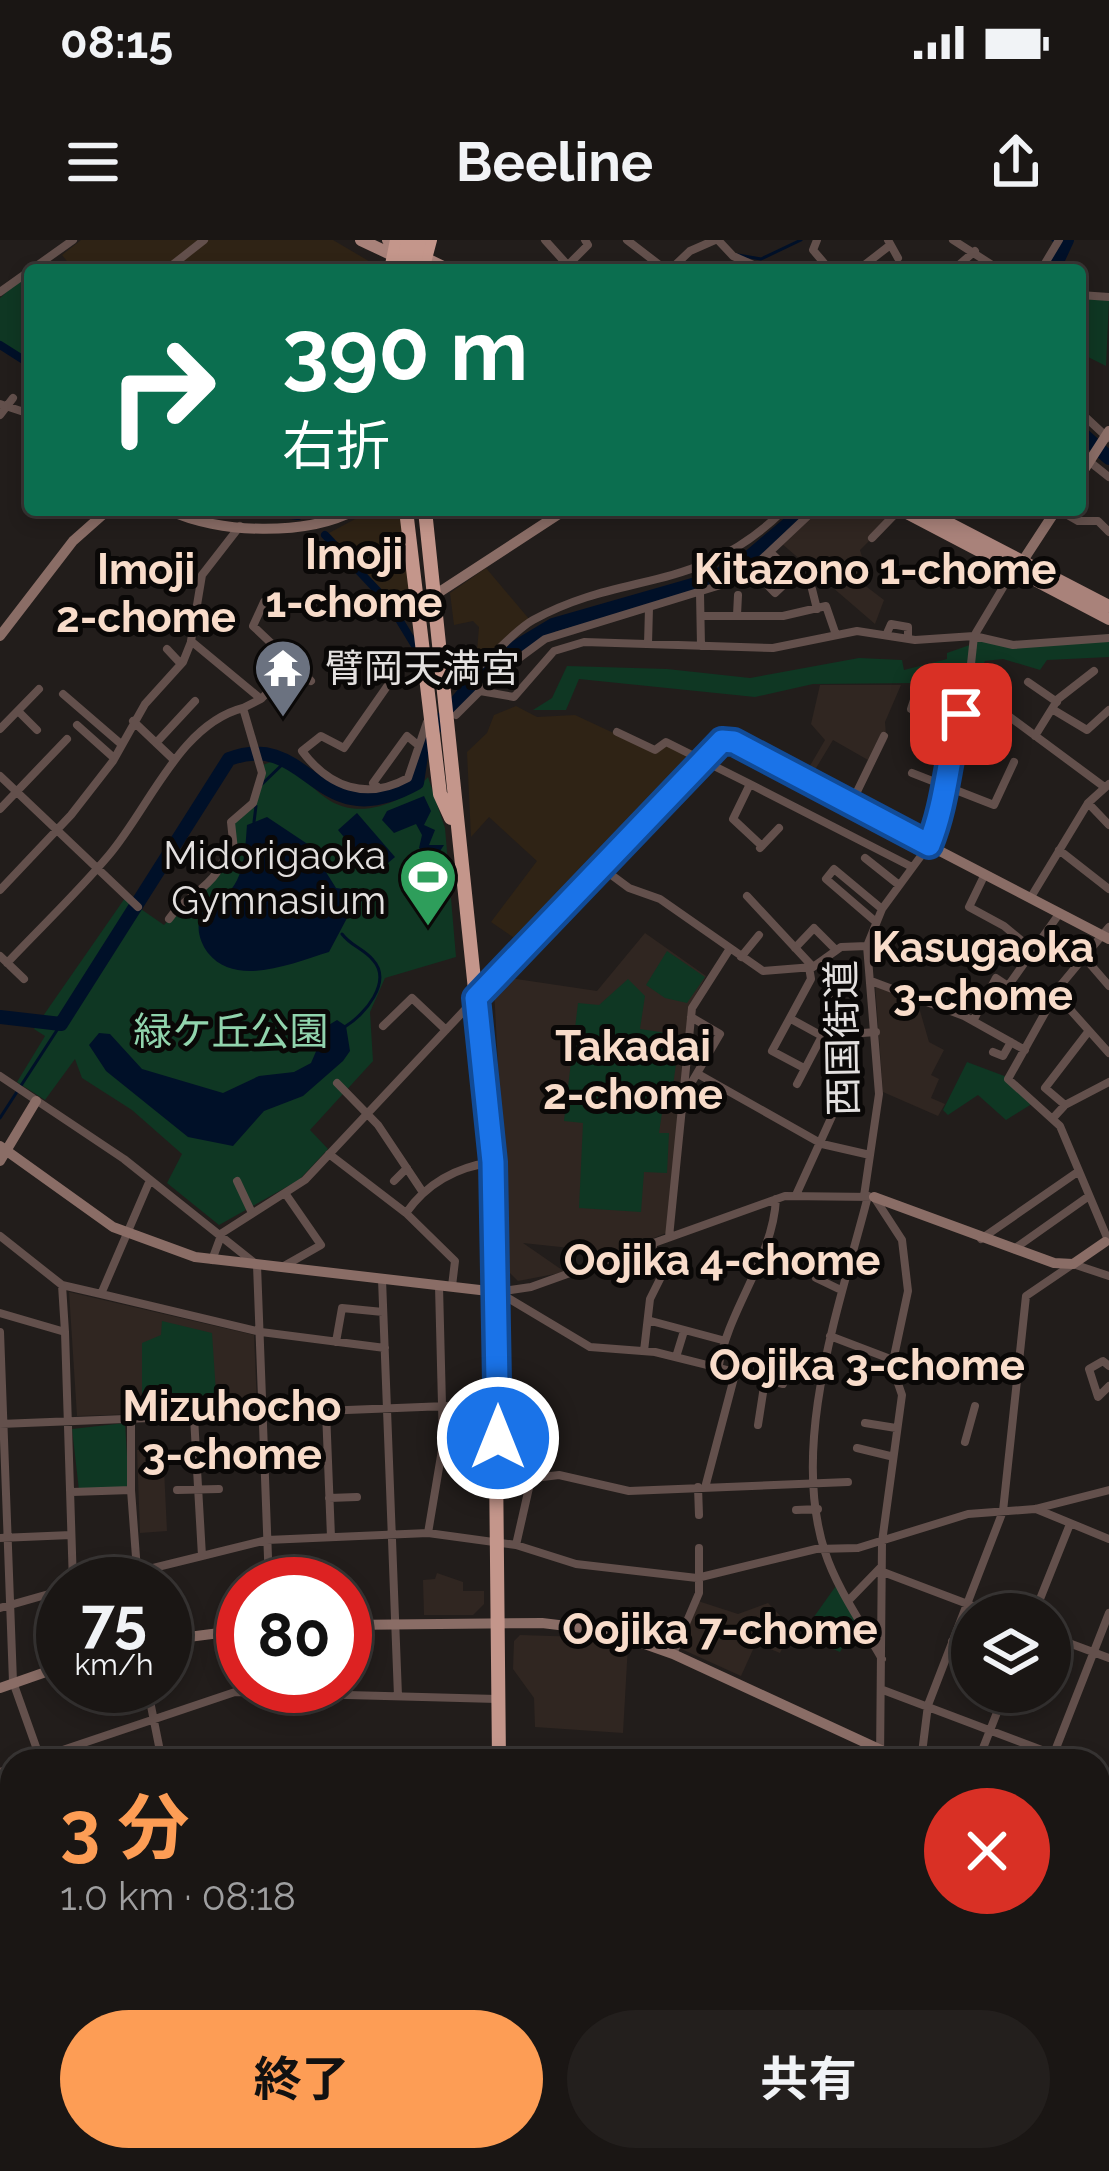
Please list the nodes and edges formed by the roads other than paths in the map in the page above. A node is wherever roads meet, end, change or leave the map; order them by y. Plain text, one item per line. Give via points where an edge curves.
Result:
1 (73, 240) edge
2 (204, 240) edge
3 (361, 240) edge
4 (544, 240) edge
5 (585, 240) edge
6 (627, 240) edge
7 (717, 240) edge
8 (952, 240) edge
9 (888, 243) edge
10 (396, 248) edge
11 (975, 251) junction
12 (898, 258) dead end
13 (39, 264) edge
14 (174, 264) edge
15 (567, 264) edge
16 (572, 264) edge
17 (660, 264) edge
18 (675, 264) edge
19 (752, 264) edge
20 (865, 264) edge
21 (960, 264) edge
22 (992, 264) edge
23 (1107, 437) edge
24 (1086, 460) edge
25 (1109, 477) edge
26 (101, 516) edge
27 (184, 516) edge
28 (340, 516) edge
29 (407, 516) edge
30 (425, 516) edge
31 (426, 516) edge
32 (556, 516) edge
33 (778, 516) edge
34 (808, 516) edge
35 (894, 516) edge
36 (914, 516) edge
37 (935, 516) edge
38 (1053, 516) edge
39 (1068, 516) edge
40 (241, 524) junction
41 (1109, 532) edge
42 (872, 538) dead end
43 (770, 552) junction
44 (1020, 563) junction
45 (751, 568) junction
46 (812, 589) dead end
47 (441, 591) junction
48 (700, 593) junction
49 (738, 596) dead end
50 (674, 601) junction
51 (264, 602) dead end
52 (1109, 605) edge
53 (649, 608) junction
54 (817, 609) junction
55 (737, 615) junction
56 (701, 616) junction
57 (674, 617) dead end
58 (1109, 620) edge
59 (836, 635) junction
60 (0, 636) edge
61 (974, 636) junction
62 (1109, 638) edge
63 (191, 641) junction
64 (648, 644) junction
65 (701, 646) junction
66 (166, 649) dead end
67 (423, 653) junction
68 (182, 664) junction
69 (293, 666) junction
70 (1094, 671) dead end
71 (452, 680) junction
72 (311, 681) dead end
73 (1028, 682) dead end
74 (39, 689) dead end
75 (480, 691) junction
76 (63, 694) dead end
77 (261, 699) junction
78 (195, 701) dead end
79 (964, 704) junction
80 (1054, 706) junction
81 (243, 708) junction
82 (1109, 710) edge
83 (18, 711) junction
84 (456, 713) junction
85 (936, 717) dead end
86 (432, 718) junction
87 (133, 721) junction
88 (77, 725) dead end
89 (0, 729) edge
90 (956, 729) junction
91 (37, 730) dead end
92 (617, 732) dead end
93 (884, 736) dead end
94 (1035, 736) junction
95 (67, 739) dead end
96 (156, 743) junction
97 (121, 744) junction
98 (418, 745) junction
99 (114, 758) junction
100 (704, 758) junction
101 (173, 759) junction
102 (1014, 763) dead end
103 (913, 773) dead end
104 (0, 776) edge
105 (750, 784) junction
106 (1106, 784) edge
107 (76, 788) dead end
108 (380, 788) junction
109 (949, 788) junction
110 (16, 792) junction
111 (86, 796) junction
112 (1088, 803) junction
113 (850, 805) junction
114 (0, 809) edge
115 (1109, 825) edge
116 (778, 828) dead end
117 (456, 830) junction
118 (57, 831) junction
119 (929, 845) junction
120 (1059, 850) junction
121 (866, 859) dead end
122 (601, 867) junction
123 (912, 867) junction
124 (97, 868) junction
125 (986, 874) junction
126 (899, 885) junction
127 (0, 890) edge
128 (1109, 890) edge
129 (747, 896) dead end
130 (1031, 897) junction
131 (138, 907) dead end
132 (882, 909) junction
133 (1060, 913) junction
134 (169, 919) dead end
135 (876, 922) junction
136 (1106, 934) edge
137 (760, 936) dead end
138 (867, 946) junction
139 (795, 948) junction
140 (730, 950) junction
141 (836, 950) junction
142 (1034, 951) junction
143 (741, 957) junction
144 (1084, 957) junction
145 (4, 960) edge
146 (828, 960) junction
147 (811, 967) junction
148 (24, 979) dead end
149 (871, 981) junction
150 (1109, 986) edge
151 (1058, 995) junction
152 (476, 998) junction
153 (691, 1017) junction
154 (791, 1018) junction
155 (973, 1021) junction
156 (382, 1027) dead end
157 (446, 1030) junction
158 (876, 1031) junction
159 (1088, 1032) junction
160 (838, 1034) junction
161 (822, 1036) junction
162 (1011, 1042) junction
163 (1025, 1050) junction
164 (993, 1052) dead end
165 (1109, 1053) edge
166 (804, 1068) junction
167 (698, 1074) junction
168 (0, 1076) edge
169 (1109, 1082) edge
170 (337, 1083) dead end
171 (796, 1084) dead end
172 (681, 1091) junction
173 (36, 1101) junction
174 (1065, 1105) junction
175 (367, 1114) junction
176 (1054, 1117) junction
177 (817, 1142) junction
178 (2, 1152) edge
179 (329, 1154) junction
180 (871, 1155) junction
181 (493, 1162) junction
182 (407, 1168) junction
183 (1078, 1171) junction
184 (151, 1180) junction
185 (237, 1181) dead end
186 (394, 1181) dead end
187 (422, 1191) junction
188 (285, 1193) junction
189 (796, 1195) junction
190 (869, 1196) junction
191 (1089, 1196) junction
192 (776, 1199) junction
193 (252, 1213) junction
194 (406, 1214) junction
195 (222, 1233) junction
196 (128, 1235) junction
197 (0, 1236) edge
198 (669, 1237) junction
199 (981, 1239) junction
200 (1107, 1241) edge
201 (654, 1243) junction
202 (1013, 1251) junction
203 (212, 1260) junction
204 (1072, 1264) junction
205 (257, 1265) junction
206 (283, 1268) junction
207 (1109, 1276) edge
208 (382, 1279) junction
209 (816, 1279) dead end
210 (62, 1285) junction
211 (446, 1286) junction
212 (841, 1290) junction
213 (497, 1292) junction
214 (101, 1294) junction
215 (383, 1312) junction
216 (0, 1313) edge
217 (651, 1321) junction
218 (684, 1331) junction
219 (0, 1332) edge
220 (65, 1332) junction
221 (261, 1333) junction
222 (830, 1336) junction
223 (722, 1340) junction
224 (336, 1342) junction
225 (385, 1348) junction
226 (644, 1352) junction
227 (676, 1357) junction
228 (0, 1359) edge
229 (893, 1360) junction
230 (1109, 1366) edge
231 (718, 1370) junction
232 (735, 1374) junction
233 (765, 1380) junction
234 (784, 1384) dead end
235 (1109, 1386) edge
236 (497, 1404) junction
237 (444, 1406) junction
238 (975, 1406) dead end
239 (386, 1408) junction
240 (326, 1411) junction
241 (263, 1414) junction
242 (194, 1417) junction
243 (131, 1420) junction
244 (69, 1421) junction
245 (2, 1423) edge
246 (865, 1423) dead end
247 (758, 1425) dead end
248 (896, 1428) junction
249 (965, 1442) dead end
250 (857, 1448) dead end
251 (890, 1456) junction
252 (498, 1472) junction
253 (531, 1479) junction
254 (816, 1483) junction
255 (702, 1485) junction
256 (847, 1486) dead end
257 (198, 1489) junction
258 (219, 1489) dead end
259 (131, 1490) junction
260 (177, 1490) dead end
261 (1109, 1490) edge
262 (72, 1492) junction
263 (357, 1497) dead end
264 (329, 1498) junction
265 (818, 1509) junction
266 (1035, 1509) junction
267 (796, 1510) dead end
268 (1003, 1510) junction
269 (699, 1515) dead end
270 (1070, 1524) junction
271 (428, 1533) junction
272 (392, 1534) junction
273 (71, 1535) junction
274 (3, 1537) edge
275 (331, 1538) junction
276 (1109, 1538) edge
277 (267, 1540) junction
278 (498, 1542) junction
279 (882, 1542) junction
280 (516, 1545) junction
281 (699, 1548) dead end
282 (824, 1549) junction
283 (202, 1556) junction
284 (72, 1557) edge
285 (136, 1557) edge
286 (268, 1557) edge
287 (192, 1559) edge
288 (883, 1569) junction
289 (697, 1578) junction
290 (970, 1593) edge
291 (1042, 1593) edge
292 (36, 1597) edge
293 (951, 1597) edge
294 (850, 1599) junction
295 (5, 1606) edge
296 (1109, 1613) edge
297 (372, 1624) edge
298 (396, 1624) junction
299 (498, 1624) junction
300 (951, 1644) edge
301 (1071, 1644) edge
302 (1094, 1652) junction
303 (673, 1654) junction
304 (1109, 1658) edge
305 (883, 1661) junction
306 (36, 1675) edge
307 (13, 1682) junction
308 (0, 1688) edge
309 (883, 1690) junction
310 (372, 1695) edge
311 (398, 1696) junction
312 (216, 1697) edge
313 (499, 1699) junction
314 (928, 1706) junction
315 (152, 1713) edge
316 (997, 1713) edge
317 (152, 1716) junction
318 (990, 1730) junction
319 (34, 1749) edge
320 (66, 1749) edge
321 (159, 1749) edge
322 (499, 1749) edge
323 (868, 1749) edge
324 (880, 1749) edge
325 (923, 1749) edge
326 (983, 1749) edge
327 (1033, 1749) edge
328 (1056, 1749) edge

1 - 13 street
2 - 14 street
3 - 10 main road
4 - 15 street
5 - 16 street
6 - 17 street
7 - 18 street
7 - 19 street
8 - 11 street
9 - 12 street
9 - 20 street
11 - 21 street
11 - 22 street
23 - 24 street
24 - 25 street
26 - 60 street
27 - 40 street
28 - 40 street via 317,525
29 - 67 highway
30 - 117 highway
31 - 47 highway
32 - 47 street
33 - 71 street via 701,569 550,612
34 - 43 street
35 - 42 street
36 - 44 main road
37 - 44 main road
38 - 44 street
39 - 41 street via 1098,520
40 - 63 street via 202,574
43 - 45 street
43 - 45 street via 794,575 777,594
44 - 52 main road
44 - 58 main road
44 - 61 street, 西国街道
45 - 48 street
46 - 54 street
47 - 71 highway
48 - 50 street
48 - 56 street
49 - 55 street
50 - 53 street
50 - 57 street
51 - 69 street via 253,626
53 - 64 street
53 - 75 street via 545,639
54 - 55 street
54 - 59 street via 829,608
55 - 56 street
56 - 65 street
59 - 61 street
59 - 65 street via 772,647
61 - 62 street via 1013,645
61 - 79 street, 西国街道
63 - 68 street
63 - 77 street
64 - 65 street
64 - 75 street via 584,642 554,651 514,698
66 - 68 street
67 - 86 highway
67 - 108 street via 409,655 344,748 321,736 302,751 339,786
68 - 87 street
69 - 72 street
69 - 77 street
70 - 80 street
71 - 84 highway
73 - 80 street
74 - 83 street
75 - 84 street
76 - 97 street
77 - 81 street
78 - 96 street
79 - 90 street, 西国街道
79 - 94 street via 979,694
80 - 82 street via 1087,730
80 - 94 street
81 - 101 street via 213,721
81 - 134 street via 258,755 253,803 231,822 234,850 216,875
83 - 89 street
83 - 91 street
84 - 117 highway via 463,792
85 - 90 street
86 - 98 street
86 - 117 highway via 440,794
87 - 96 street
87 - 97 street
88 - 99 street
90 - 109 street, 西国街道
92 - 100 street
93 - 113 street
94 - 106 street
95 - 110 street
96 - 101 street
97 - 99 street
98 - 108 street via 408,778
98 - 108 street via 407,736 373,783
99 - 111 street
100 - 105 street
100 - 113 street via 730,741
100 - 122 street
101 - 124 street
102 - 109 street via 994,806
103 - 109 street
104 - 110 street
105 - 116 street via 731,821 761,847
105 - 123 street
106 - 112 street
107 - 111 street
109 - 119 street, 西国街道
110 - 114 street
110 - 118 street
111 - 118 street
112 - 115 street
112 - 120 street
113 - 119 street
117 - 152 highway
118 - 124 street
118 - 127 street
119 - 123 street, 西国街道
119 - 125 street
120 - 128 street
120 - 130 street
121 - 126 street
122 - 140 street
122 - 152 street
123 - 126 street, 西国街道
124 - 131 street
124 - 145 street
125 - 130 street
125 - 142 street via 969,908
126 - 132 street, 西国街道
129 - 139 street
130 - 133 street
132 - 135 street, 西国街道
132 - 135 street via 834,869 826,879
133 - 136 street
133 - 142 street
135 - 138 street, 西国街道
136 - 144 street
137 - 143 street
138 - 141 street
138 - 149 street, 西国街道
139 - 141 street via 814,928
139 - 147 street
140 - 143 street
140 - 153 street
141 - 146 street
142 - 155 street via 1008,986 996,978
143 - 147 street via 763,971
144 - 150 street
144 - 151 street
145 - 148 street
146 - 147 street
146 - 160 street
147 - 154 street
149 - 155 street
149 - 158 street, 西国街道
151 - 159 street
151 - 163 street
152 - 157 street
152 - 181 highway
153 - 167 street via 720,1034
153 - 172 street
154 - 161 street
154 - 166 street via 772,1051
155 - 162 street
156 - 157 street via 412,998
157 - 175 street
158 - 160 street
158 - 180 street, 西国街道
159 - 165 street
159 - 174 street via 1046,1088
160 - 161 street
160 - 177 street via 838,1103
161 - 166 street
162 - 163 street
162 - 164 street via 1003,1057
163 - 176 street via 1008,1079
166 - 171 street
167 - 172 street
167 - 177 street
168 - 173 street
169 - 174 street
170 - 175 street
172 - 198 street
173 - 178 street
173 - 184 street
174 - 176 street
175 - 179 street
175 - 182 street
176 - 183 street
177 - 180 street
177 - 189 street
178 - 196 street
179 - 188 street
179 - 194 street
180 - 190 street, 西国街道
181 - 187 street via 467,1166
181 - 213 highway
182 - 186 street
182 - 187 street
183 - 191 street
183 - 199 street
184 - 195 street
184 - 196 street
185 - 193 street
187 - 194 street
188 - 193 street
188 - 206 street via 321,1245
189 - 190 street
189 - 192 street
190 - 199 street
190 - 212 street, 西国街道
190 - 229 street via 902,1240 908,1291
191 - 200 street
191 - 202 street
192 - 198 street
192 - 223 street
193 - 195 street
194 - 211 street via 455,1261
195 - 203 street
195 - 205 street
196 - 203 street
196 - 214 street
197 - 210 street
198 - 201 street
199 - 202 street
200 - 204 street
201 - 213 street
201 - 217 street via 645,1267 662,1275 650,1299
202 - 204 street
203 - 205 street
204 - 207 street
204 - 268 street via 1026,1296
205 - 206 street
205 - 221 street
206 - 208 street
208 - 211 street
208 - 215 street
209 - 212 street
210 - 214 street
210 - 220 street
211 - 213 street
211 - 237 street
212 - 222 street, 西国街道
213 - 226 street via 588,1346
213 - 236 highway
214 - 221 street
215 - 224 street via 342,1308
215 - 225 street
216 - 220 street
217 - 218 street
217 - 226 street
218 - 223 street
218 - 227 street
219 - 228 street
220 - 244 street
221 - 224 street
221 - 241 street
222 - 229 street
222 - 254 street, 西国街道 via 818,1393
223 - 231 street
224 - 225 street
225 - 239 street
226 - 227 street
227 - 231 street
228 - 245 street
229 - 248 street via 902,1395
230 - 235 street via 1103,1361 1089,1370 1098,1397
231 - 232 street
232 - 233 street
232 - 255 street
233 - 234 street
233 - 247 street
236 - 237 street
236 - 252 highway
237 - 239 street
237 - 271 street
238 - 249 street
239 - 240 street
239 - 272 street
240 - 241 street
240 - 264 street
241 - 242 street
241 - 277 street
242 - 243 street
242 - 257 street
243 - 244 street
243 - 259 street
244 - 245 street
244 - 262 street
245 - 274 street
246 - 248 street
248 - 251 street
250 - 251 street
251 - 279 street
252 - 253 street
252 - 278 highway
253 - 255 street via 560,1475 629,1491
253 - 280 street
254 - 255 street
254 - 256 street
254 - 265 street, 西国街道
255 - 269 street
257 - 258 street
257 - 260 street
257 - 283 street
259 - 262 street
259 - 285 street
261 - 266 street
262 - 273 street
263 - 264 street
264 - 275 street
265 - 267 street
265 - 282 street, 西国街道
266 - 268 street
266 - 270 street
268 - 279 street
268 - 290 street
270 - 276 street
270 - 291 street
271 - 272 street
271 - 278 street
272 - 275 street
272 - 298 street
273 - 274 street
273 - 284 street
274 - 295 street
275 - 277 street
277 - 283 street
277 - 286 street
278 - 280 street
278 - 299 highway
279 - 282 street
279 - 288 street
280 - 289 street via 576,1564
281 - 289 street
282 - 289 street
282 - 294 street, 西国街道
283 - 287 street
288 - 293 street
288 - 294 street
288 - 305 street
289 - 303 street via 699,1593
292 - 295 street
294 - 305 street, 西国街道
295 - 307 street
296 - 302 street
297 - 298 street
298 - 299 street
298 - 311 street
299 - 303 street via 578,1626
299 - 313 highway
300 - 314 street
301 - 302 street
302 - 304 street
302 - 328 street
303 - 323 street
305 - 309 street
306 - 307 street
307 - 308 street
307 - 319 street
309 - 314 street
309 - 324 street
310 - 311 street
311 - 313 street
312 - 317 street
313 - 322 highway
314 - 318 street
314 - 325 street
315 - 317 street
316 - 318 street
317 - 320 street
317 - 321 street
318 - 326 street
318 - 327 street

